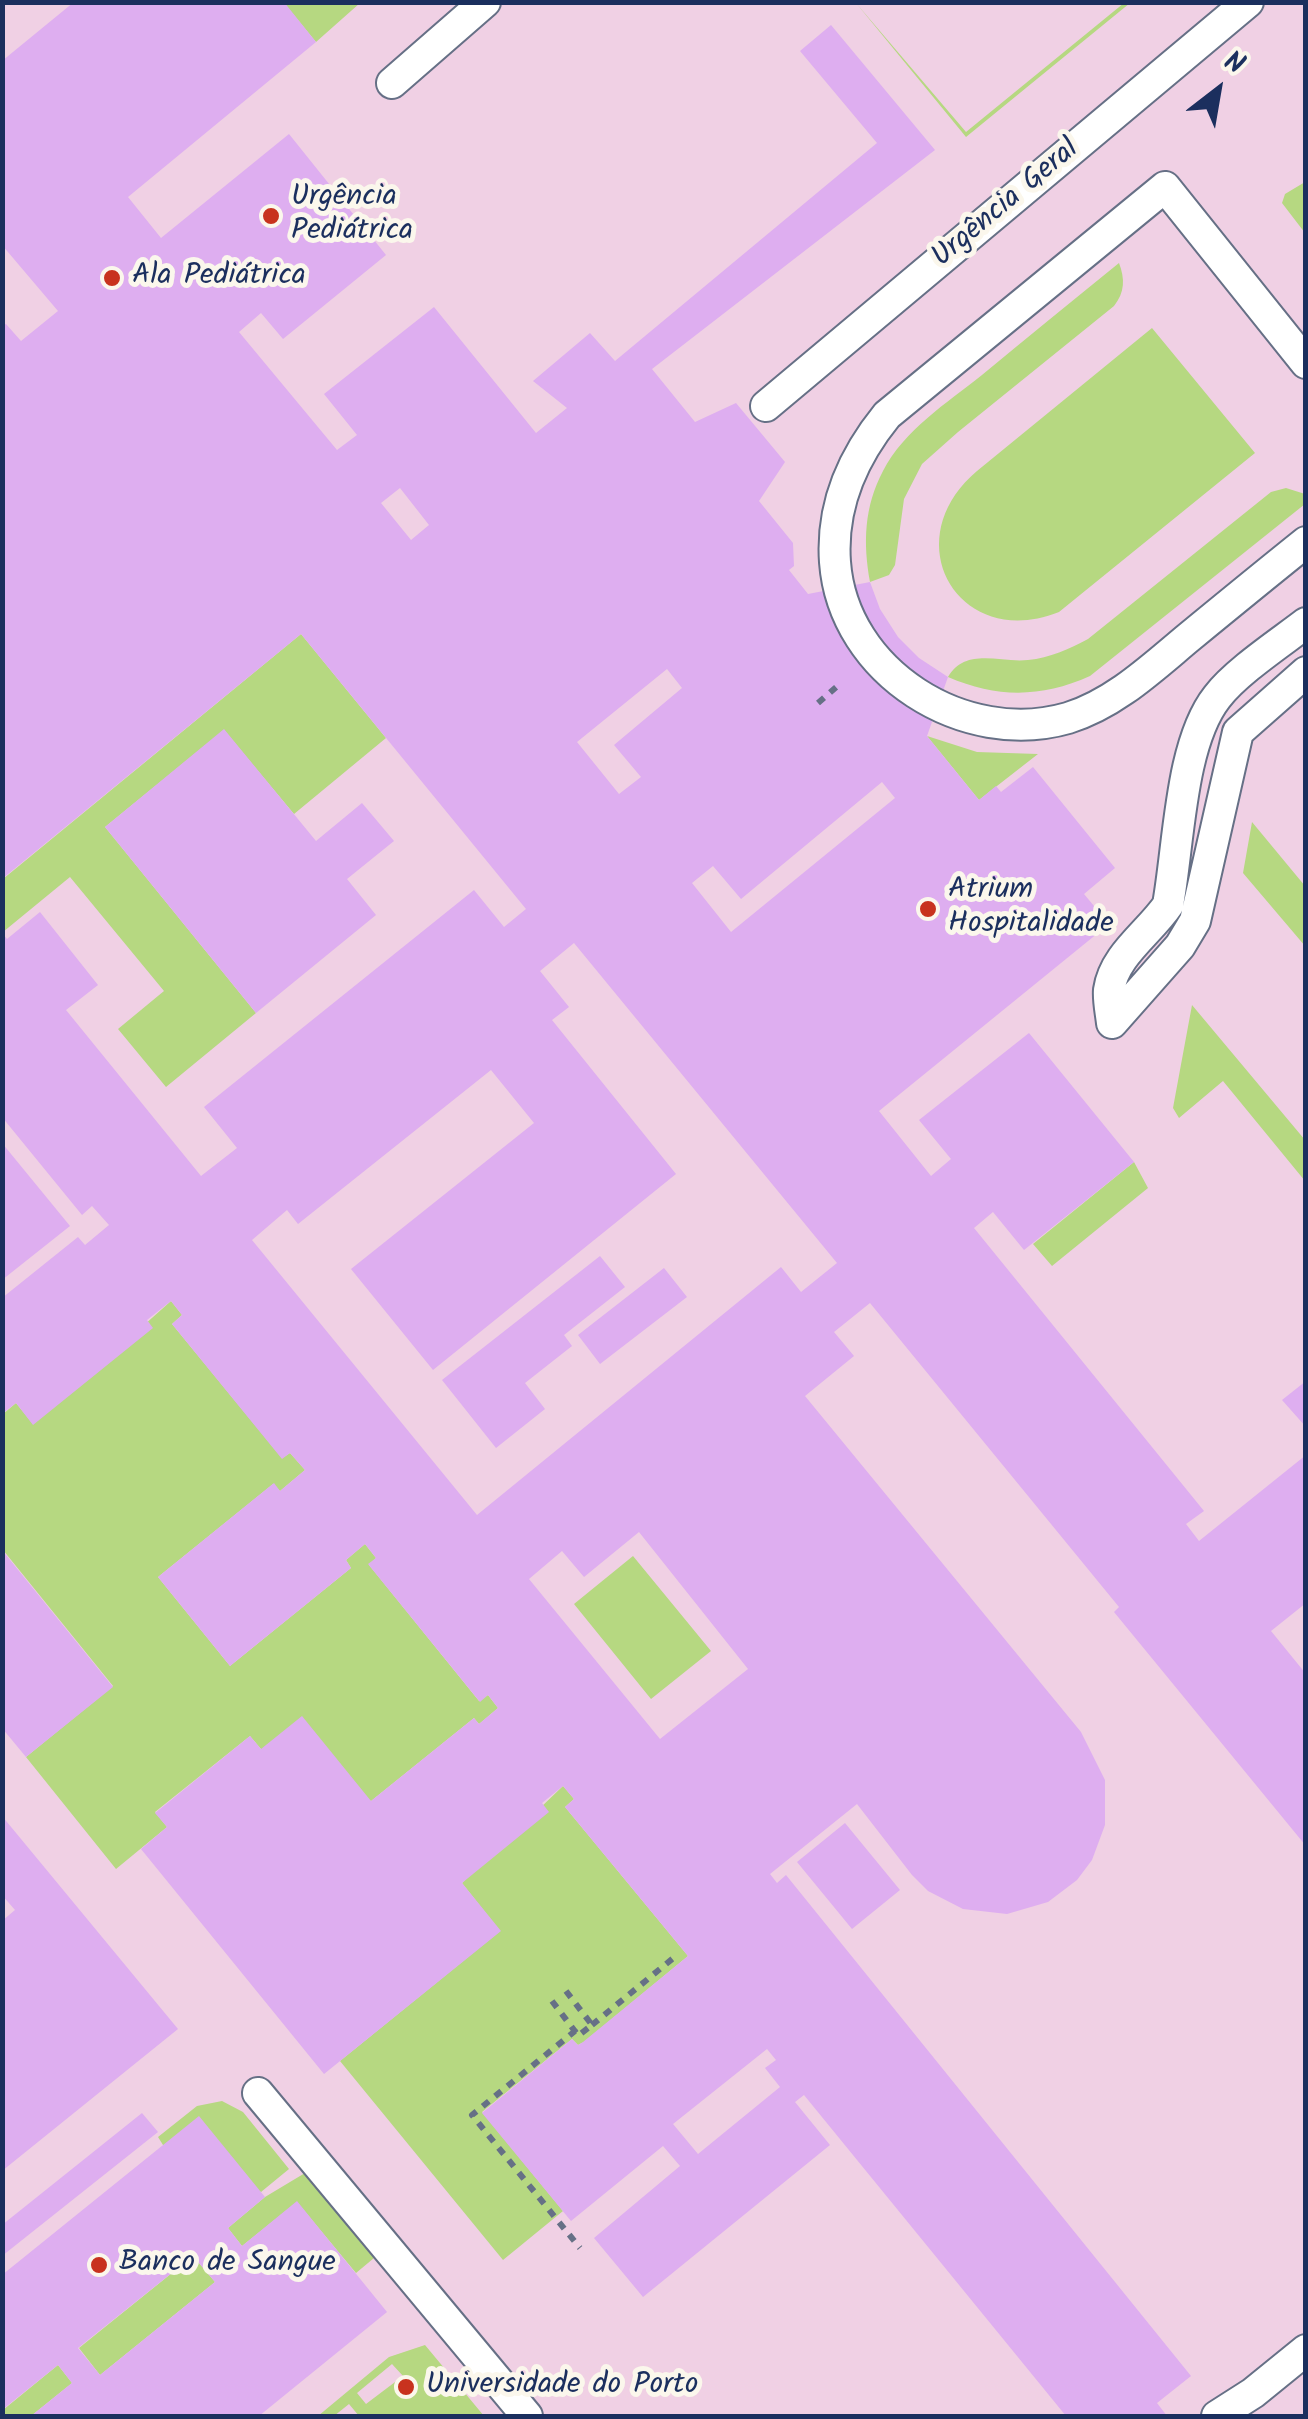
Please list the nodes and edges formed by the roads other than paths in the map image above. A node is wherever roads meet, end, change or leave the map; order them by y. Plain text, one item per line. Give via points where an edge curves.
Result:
1 (485, 2) edge
2 (1248, 2) edge
3 (392, 83) dead end
4 (1306, 363) edge
5 (766, 406) dead end
6 (1306, 542) edge
7 (1306, 623) edge
8 (1306, 672) edge
9 (258, 2093) dead end
10 (1306, 2350) edge
11 (527, 2416) edge
12 (1218, 2416) edge

1 - 3 lane
2 - 5 lane, Urgência Geral
4 - 6 lane via 1166,187 906,398 864,443 842,492 835,562 850,618 901,684 963,717 1037,724 1097,706 1136,681
7 - 8 lane via 1219,693 1202,720 1168,905 1120,960 1110,990 1112,1022 1195,921 1238,732
9 - 11 lane
10 - 12 lane

